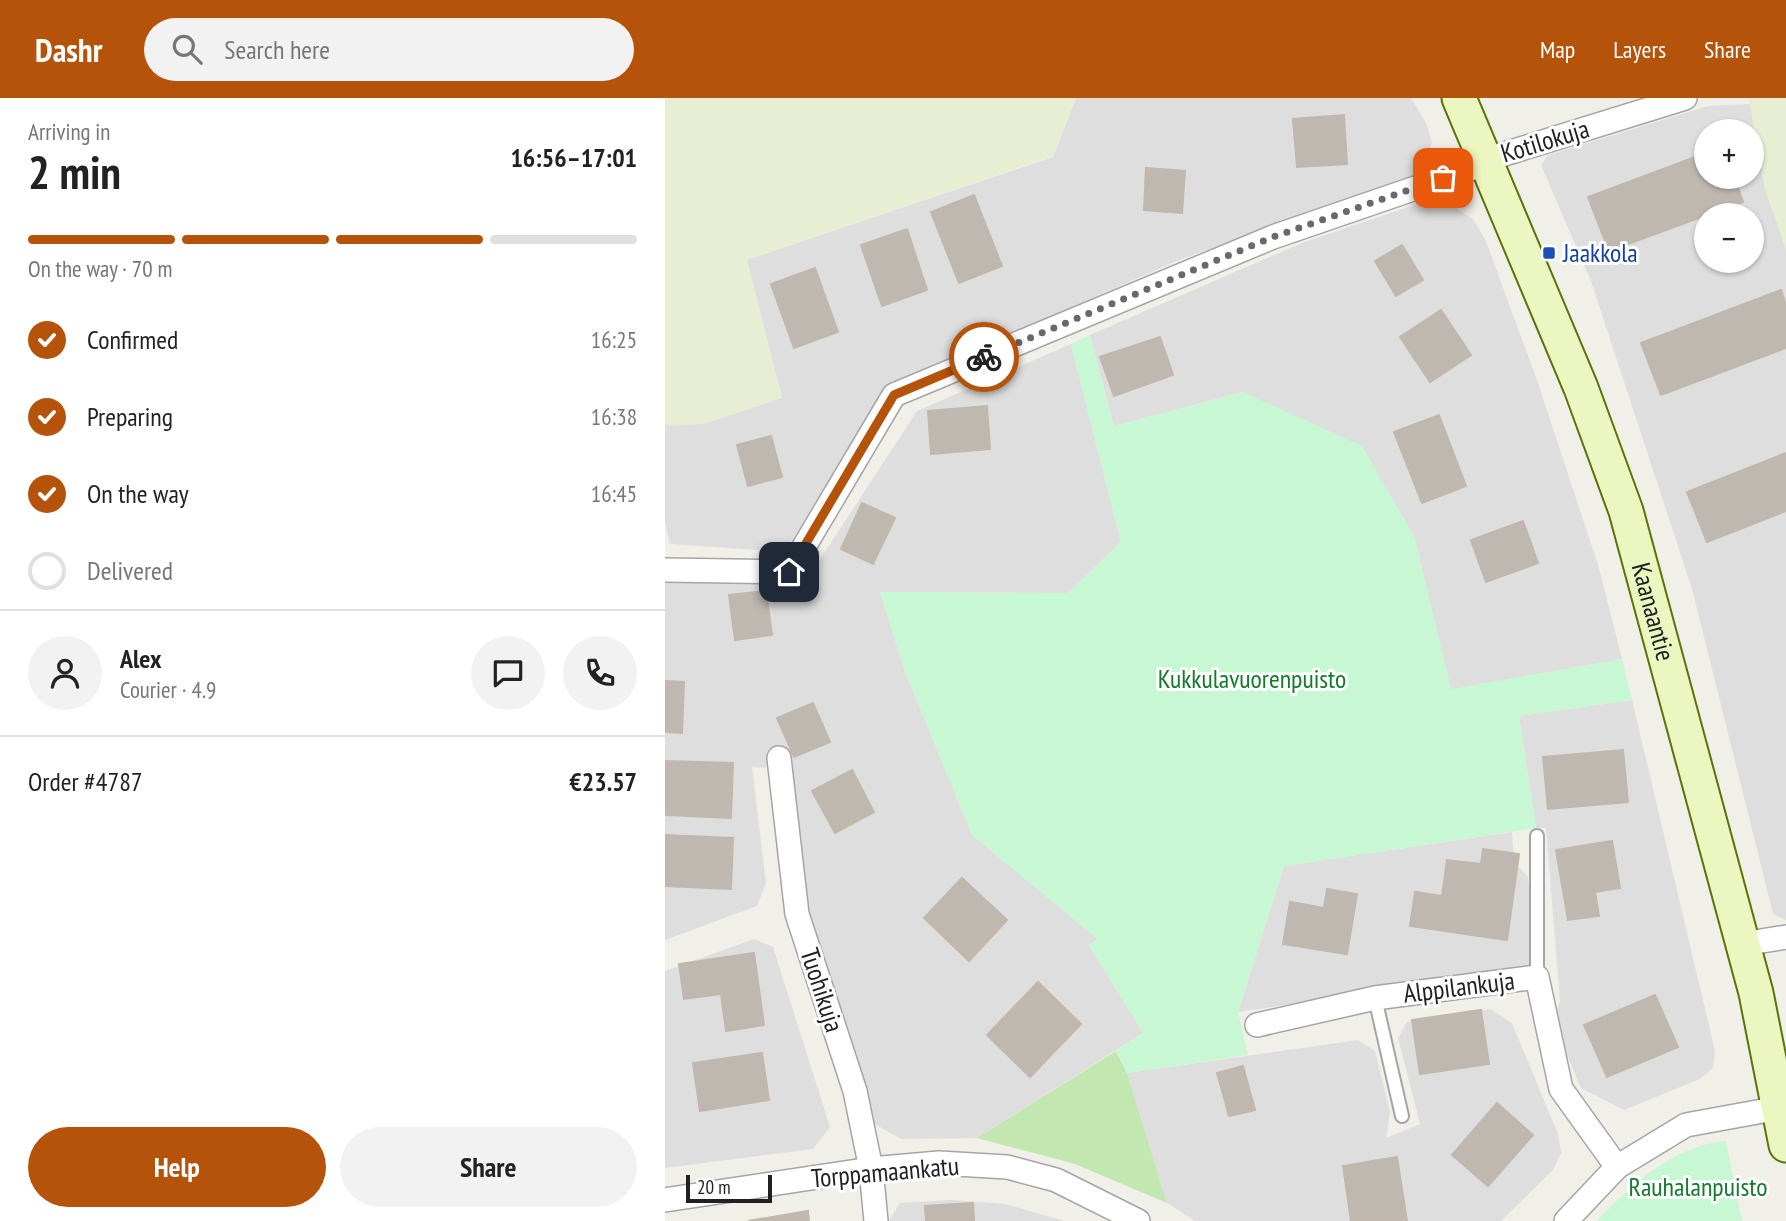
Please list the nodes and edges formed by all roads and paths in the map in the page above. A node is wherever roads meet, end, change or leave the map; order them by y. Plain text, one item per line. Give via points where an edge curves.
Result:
1 (1459, 98) edge
2 (1685, 98) edge
3 (1485, 160) junction
4 (665, 570) edge
5 (779, 758) dead end
6 (1537, 835) dead end
7 (1786, 937) edge
8 (1743, 944) junction
9 (1537, 977) junction
10 (1375, 998) junction
11 (1257, 1025) dead end
12 (1779, 1108) junction
13 (1402, 1116) dead end
14 (1786, 1144) edge
15 (1617, 1167) junction
16 (871, 1169) junction
17 (665, 1200) edge
18 (876, 1221) edge
19 (1138, 1221) edge
20 (1566, 1221) edge

1 - 3 street, Kaanaantie
2 - 3 street, Kotilokuja
3 - 4 street, Kotilokuja via 1468,170 1273,237 894,395 789,572
3 - 8 street, Kaanaantie via 1581,388 1626,511
5 - 16 street, Tuohikuja via 797,914 855,1091
6 - 9 lane
7 - 8 street
8 - 12 street, Kaanaantie
9 - 10 street, Alppilankuja
9 - 15 street, Alppilankuja via 1561,1089
10 - 11 street, Alppilankuja
10 - 13 lane
12 - 14 street, Kaanaantie
12 - 15 street via 1686,1125
15 - 20 street
16 - 17 street, Torppamaankatu
16 - 18 street, Tuohikuja
16 - 19 street, Torppamaankatu via 939,1163 1007,1167 1056,1180

